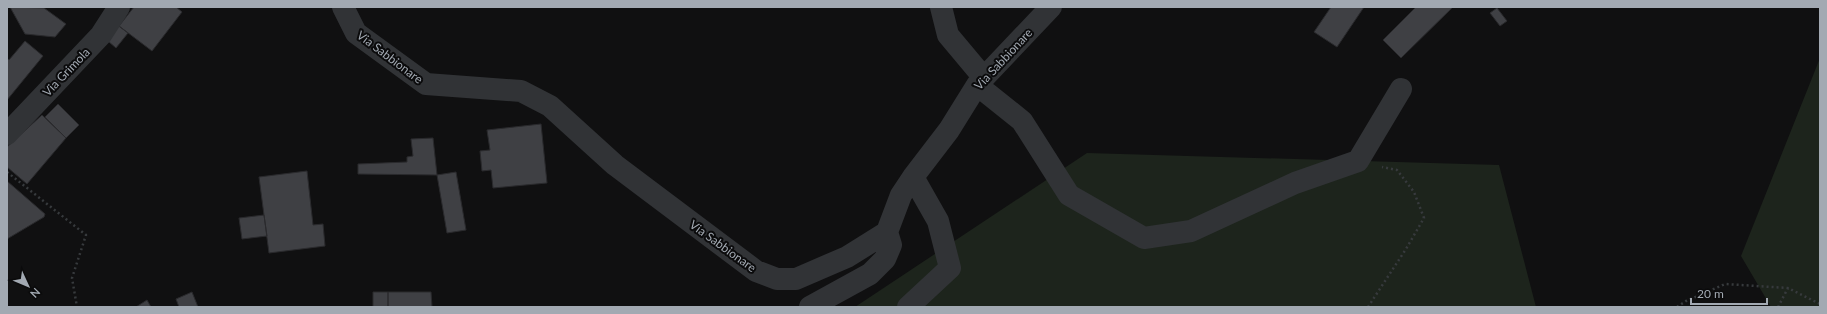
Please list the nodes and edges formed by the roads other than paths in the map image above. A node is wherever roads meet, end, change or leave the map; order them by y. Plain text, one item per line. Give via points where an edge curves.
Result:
1 (119, 7) edge
2 (343, 7) edge
3 (941, 7) edge
4 (1051, 7) edge
5 (981, 81) junction
6 (1401, 89) dead end
7 (7, 134) edge
8 (913, 177) junction
9 (887, 232) junction
10 (810, 307) edge
11 (908, 307) edge

1 - 7 street, Via Grimola via 101,35
2 - 9 street, Via Sabbionare via 356,33 426,84 521,91 550,106 615,165 756,271 777,279 796,279 847,257
3 - 5 street via 948,35
4 - 5 street, Via Sabbionare
5 - 6 street via 1022,122 1069,195 1144,238 1191,231 1295,184 1358,160
5 - 8 street, Via Sabbionare via 949,130
8 - 9 street, Via Sabbionare via 901,195
8 - 11 street via 938,221 950,268
9 - 10 street via 891,245 885,259 870,274

